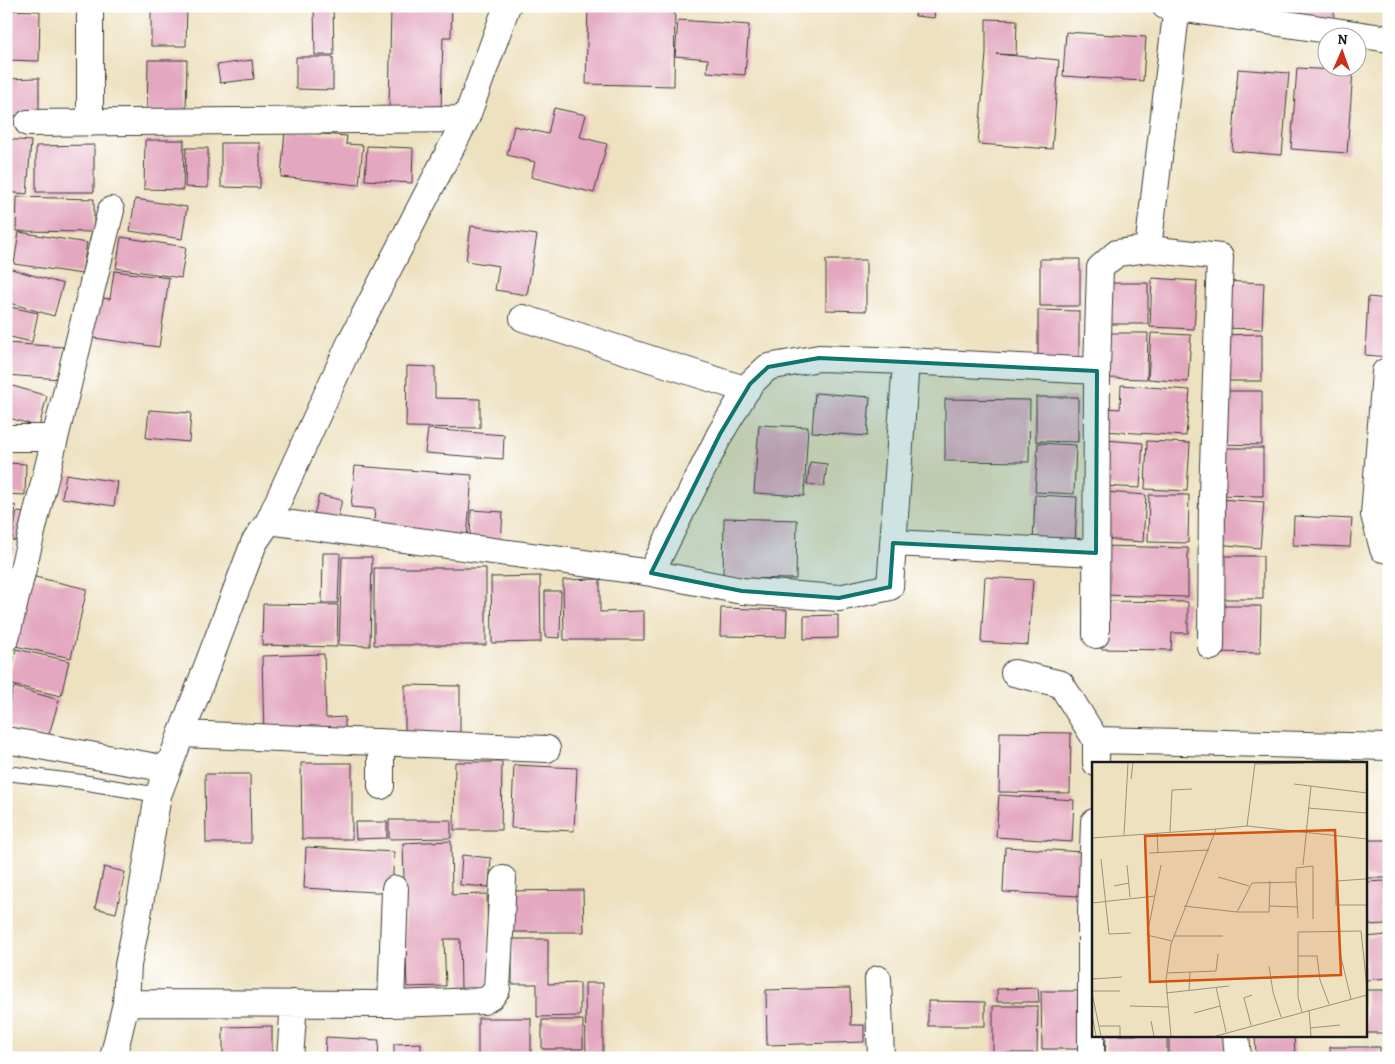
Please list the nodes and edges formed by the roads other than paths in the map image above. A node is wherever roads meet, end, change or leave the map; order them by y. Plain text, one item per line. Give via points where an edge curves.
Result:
1 (90, 6) edge
2 (507, 6) edge
3 (1173, 7) edge
4 (1389, 39) edge
5 (466, 119) junction
6 (28, 123) dead end
7 (90, 123) junction
8 (111, 210) dead end
9 (1148, 249) junction
10 (523, 318) dead end
11 (906, 361) junction
12 (1096, 371) junction
13 (1389, 372) edge
14 (747, 390) junction
15 (6, 438) edge
16 (54, 438) junction
17 (269, 521) junction
18 (893, 544) junction
19 (1389, 550) edge
20 (1096, 553) junction
21 (651, 573) junction
22 (1096, 635) dead end
23 (6, 638) edge
24 (1211, 647) dead end
25 (1014, 673) dead end
26 (181, 734) junction
27 (6, 740) edge
28 (381, 742) junction
29 (1389, 747) edge
30 (547, 749) dead end
31 (1096, 751) edge
32 (168, 769) junction
33 (6, 773) edge
34 (381, 786) dead end
35 (158, 795) junction
36 (504, 879) dead end
37 (395, 889) dead end
38 (1092, 912) edge
39 (878, 979) dead end
40 (126, 1003) junction
41 (294, 1003) junction
42 (391, 1004) junction
43 (1236, 1036) edge
44 (113, 1058) edge
45 (290, 1058) edge
46 (881, 1058) edge
47 (1091, 1058) edge
48 (1238, 1058) edge

1 - 7 street
2 - 5 street
3 - 4 street
3 - 9 street
5 - 7 street
5 - 17 street via 352,339
6 - 7 street
8 - 16 street
9 - 12 street via 1117,253 1100,268
9 - 24 street via 1220,258
10 - 14 street
11 - 12 street
11 - 14 street via 819,358 768,367
11 - 18 street
12 - 20 street
13 - 19 street via 1385,372 1374,515 1383,550
14 - 21 street via 720,434
15 - 16 street
16 - 23 street
17 - 21 street
17 - 26 street via 254,543
18 - 20 street
18 - 21 street via 890,587 839,598 742,591
20 - 22 street
25 - 31 street via 1061,684
26 - 28 street
26 - 32 street
27 - 32 street
28 - 30 street
28 - 34 street
29 - 31 street
32 - 35 street
33 - 35 lane
35 - 40 street via 128,965
36 - 42 street via 498,989 492,996 484,1002
37 - 42 street
38 - 47 street
39 - 46 street
40 - 41 street
40 - 44 street
41 - 42 street
41 - 45 street
43 - 48 street

